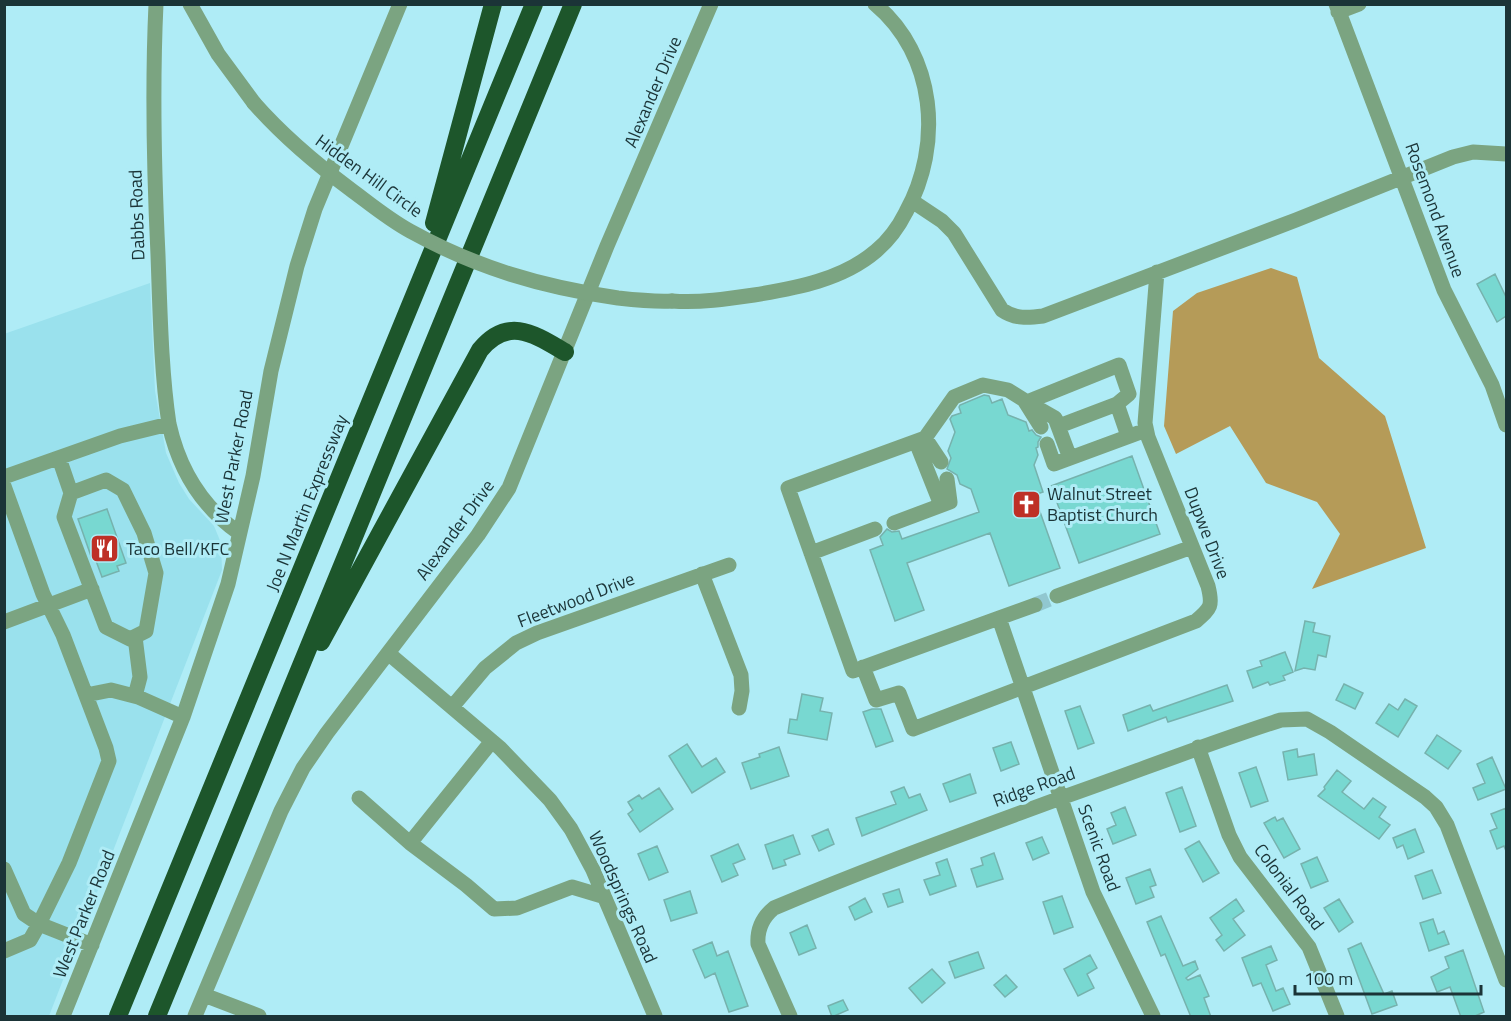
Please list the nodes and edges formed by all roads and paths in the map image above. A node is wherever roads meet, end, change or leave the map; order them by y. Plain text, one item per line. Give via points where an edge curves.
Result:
1 (156, 4) edge
2 (190, 4) edge
3 (400, 4) edge
4 (493, 4) edge
5 (534, 4) edge
6 (573, 4) edge
7 (711, 4) edge
8 (720, 4) edge
9 (875, 4) edge
10 (1359, 4) edge
11 (1337, 8) edge
12 (685, 69) junction
13 (1506, 154) edge
14 (1402, 178) junction
15 (912, 201) junction
16 (1157, 272) junction
17 (414, 296) junction
18 (565, 352) junction
19 (1027, 402) junction
20 (1117, 405) junction
21 (169, 424) junction
22 (1506, 425) edge
23 (1059, 426) junction
24 (1041, 427) dead end
25 (1146, 430) junction
26 (1128, 436) junction
27 (921, 440) junction
28 (1047, 444) dead end
29 (59, 458) junction
30 (1070, 458) junction
31 (941, 462) dead end
32 (4, 477) edge
33 (947, 479) dead end
34 (4, 486) edge
35 (71, 493) junction
36 (7, 503) edge
37 (940, 506) junction
38 (894, 523) dead end
39 (875, 530) dead end
40 (239, 533) junction
41 (1192, 547) junction
42 (811, 553) junction
43 (729, 565) dead end
44 (702, 574) junction
45 (92, 589) junction
46 (1057, 596) tunnel mouth
47 (1035, 604) tunnel mouth
48 (48, 606) junction
49 (999, 618) junction
50 (4, 622) edge
51 (135, 637) junction
52 (388, 653) junction
53 (863, 667) junction
54 (1023, 687) junction
55 (86, 695) junction
56 (135, 696) junction
57 (452, 707) junction
58 (739, 708) dead end
59 (183, 717) junction
60 (277, 723) junction
61 (492, 741) junction
62 (1198, 747) junction
63 (359, 798) dead end
64 (1061, 799) junction
65 (410, 843) junction
66 (4, 870) edge
67 (593, 870) junction
68 (572, 887) junction
69 (602, 896) junction
70 (39, 924) junction
71 (92, 945) junction
72 (4, 951) edge
73 (1506, 980) edge
74 (204, 995) junction
75 (63, 1017) edge
76 (118, 1017) edge
77 (157, 1017) edge
78 (195, 1017) edge
79 (258, 1017) edge
80 (654, 1017) edge
81 (790, 1017) edge
82 (1153, 1017) edge
83 (1337, 1017) edge

1 - 21 street, Dabbs Road via 155,188
2 - 15 street, Hidden Hill Circle, bridge via 218,54 254,103 300,150 408,230 506,274 574,292 631,300 722,300 765,294 824,280 875,252 894,231
3 - 40 street, West Parker Road via 315,209 297,266 271,371
4 - 17 highway
5 - 17 highway, Joe N Martin Expressway
6 - 60 highway
7 - 12 street, Alexander Drive
8 - 12 street
9 - 15 street, Hidden Hill Circle via 898,29 914,55 927,98 928,152
10 - 11 street
11 - 14 street, Rosemond Avenue
12 - 18 street, Alexander Drive
13 - 14 street via 1466,153
14 - 16 street
14 - 22 street, Rosemond Avenue via 1444,290 1492,385
15 - 16 street via 954,233 996,303 1010,315 1029,319 1043,316
16 - 25 street, Dupwe Drive
17 - 76 highway, Joe N Martin Expressway
18 - 52 street, Alexander Drive via 509,488 478,536
18 - 60 highway via 520,331 496,334 480,350
19 - 20 street via 1119,365 1129,394
19 - 23 street via 1055,418
19 - 24 street
19 - 27 street via 1008,390 983,385 954,397
20 - 23 street
20 - 26 street
21 - 29 street via 120,436
21 - 40 street, Dabbs Road via 189,480 215,514
23 - 30 street
25 - 26 street
25 - 41 street, Dupwe Drive
26 - 30 street
27 - 31 street
27 - 37 street
27 - 42 street via 788,488
28 - 30 street via 1054,464
29 - 32 street
29 - 35 street
33 - 37 street via 950,502
34 - 36 street
35 - 45 street via 64,517
35 - 51 street via 106,480 123,490 144,533 156,573 146,631
36 - 48 street
37 - 38 street
39 - 42 street
40 - 59 street, West Parker Road via 228,584
41 - 46 street
41 - 54 street, Dupwe Drive via 1211,603 1196,621
42 - 53 street via 853,671
43 - 44 street, Fleetwood Drive
44 - 57 street, Fleetwood Drive via 516,644 485,668
44 - 58 street via 741,675
45 - 48 street
45 - 51 street via 106,627 130,639
47 - 49 street
48 - 50 street
48 - 55 street
49 - 53 street
49 - 54 street, Scenic Road
51 - 56 street via 140,677
52 - 57 street, Woodsprings Road
52 - 74 street, Alexander Drive via 303,768
53 - 54 street via 876,700 899,693 913,729
54 - 64 street, Scenic Road
55 - 56 street via 111,690
55 - 70 street via 109,761 69,863
56 - 59 street
57 - 61 street, Woodsprings Road
59 - 71 street, West Parker Road
60 - 77 highway
61 - 65 street
61 - 67 street, Woodsprings Road via 550,800
62 - 64 street, Ridge Road
62 - 73 street, Ridge Road via 1281,720 1307,719 1425,797 1447,825
62 - 83 street, Colonial Road via 1240,857 1309,947
63 - 65 street
64 - 81 street, Ridge Road via 850,875 774,908 764,918 758,935 760,951
64 - 82 street, Scenic Road via 1093,892
65 - 68 street via 494,909 517,908
66 - 70 street via 24,914
67 - 68 street
67 - 69 street, Woodsprings Road
68 - 69 street
69 - 80 street, Woodsprings Road
70 - 71 street
70 - 72 street via 30,940
71 - 75 street, West Parker Road
74 - 78 street, Alexander Drive
74 - 79 street

